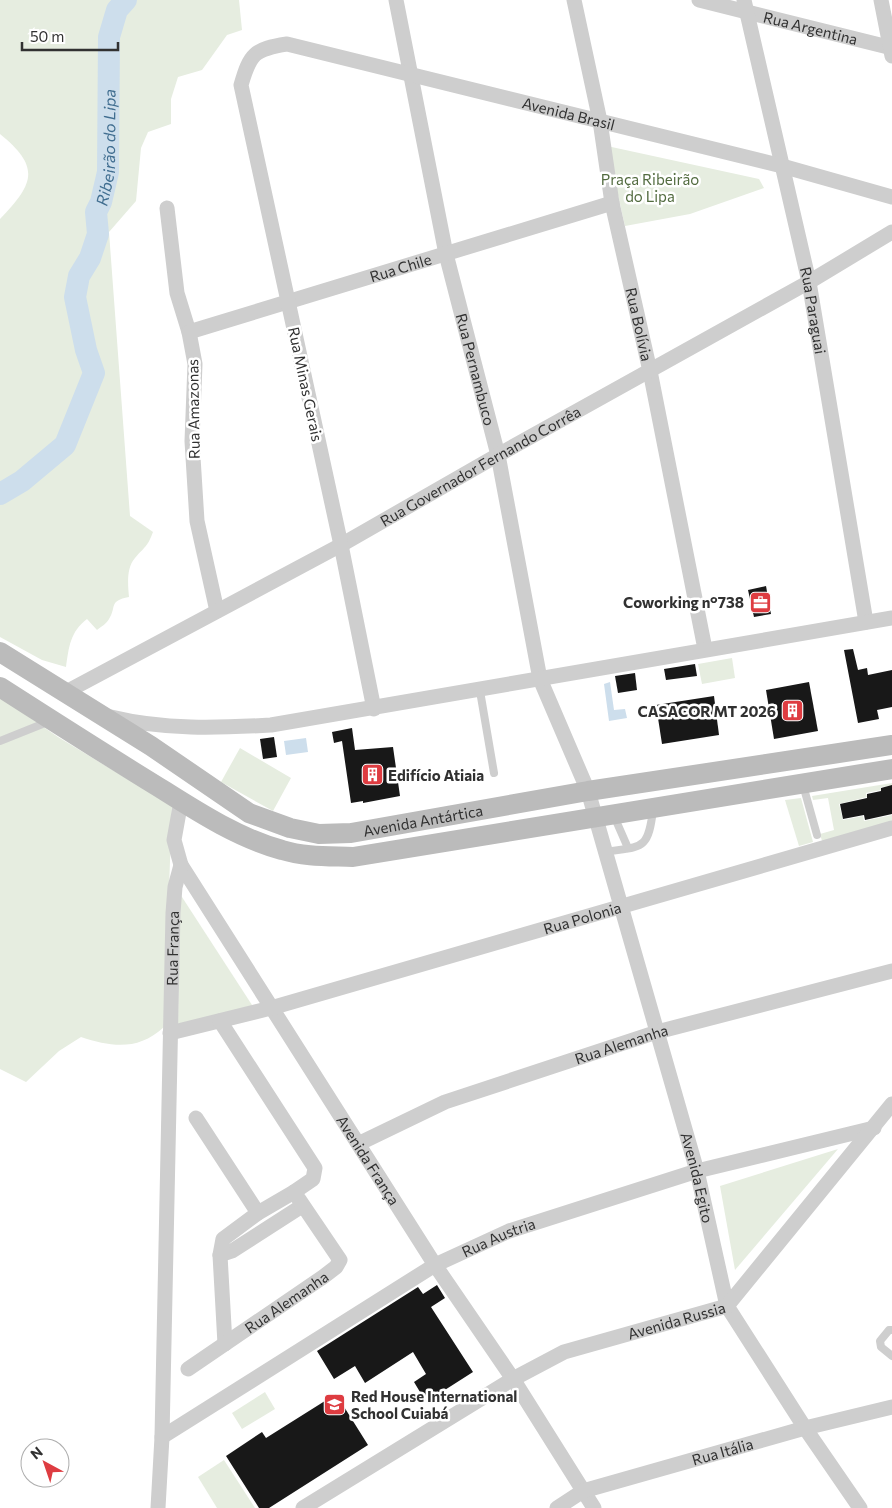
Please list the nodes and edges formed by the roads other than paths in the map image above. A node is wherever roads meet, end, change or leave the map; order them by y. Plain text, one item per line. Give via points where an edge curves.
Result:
1 (396, 0) edge
2 (574, 0) edge
3 (699, 0) edge
4 (881, 0) edge
5 (745, 6) edge
6 (891, 51) edge
7 (248, 60) joint
8 (410, 73) junction
9 (600, 121) junction
10 (782, 166) junction
11 (892, 197) edge
12 (612, 203) junction
13 (167, 208) dead end
14 (892, 232) edge
15 (446, 254) junction
16 (809, 282) junction
17 (288, 301) junction
18 (189, 332) junction
19 (650, 371) junction
20 (498, 454) junction
21 (341, 545) junction
22 (217, 611) junction
23 (892, 618) edge
24 (866, 622) junction
25 (705, 649) junction
26 (0, 652) edge
27 (540, 679) junction
28 (0, 687) edge
29 (480, 690) junction
30 (66, 692) junction
31 (374, 709) junction
32 (100, 715) junction
33 (52, 721) junction
34 (0, 740) edge
35 (892, 745) edge
36 (857, 751) junction
37 (892, 769) edge
38 (494, 773) dead end
39 (192, 774) junction
40 (860, 774) junction
41 (803, 783) junction
42 (588, 791) junction
43 (181, 801) junction
44 (653, 806) junction
45 (604, 814) junction
46 (892, 828) edge
47 (817, 835) dead end
48 (628, 848) junction
49 (605, 852) junction
50 (181, 865) junction
51 (621, 906) junction
52 (892, 971) edge
53 (271, 1008) junction
54 (220, 1021) junction
55 (657, 1032) junction
56 (170, 1033) junction
57 (892, 1104) edge
58 (196, 1118) dead end
59 (874, 1128) junction
60 (360, 1143) junction
61 (697, 1171) junction
62 (294, 1192) junction
63 (302, 1206) junction
64 (258, 1213) junction
65 (220, 1255) junction
66 (435, 1264) junction
67 (727, 1306) junction
68 (892, 1330) edge
69 (225, 1344) junction
70 (892, 1356) edge
71 (188, 1369) dead end
72 (513, 1379) junction
73 (892, 1406) edge
74 (805, 1428) junction
75 (162, 1437) junction
76 (583, 1491) junction
77 (158, 1508) edge
78 (303, 1508) edge
79 (557, 1508) edge
80 (594, 1508) edge
81 (860, 1508) edge

1 - 8 street, Rua Pernambuco
2 - 9 street, Rua Bolívia
3 - 5 street, Rua Argentina
4 - 6 street
5 - 6 street, Rua Argentina
5 - 10 street, Rua Paraguai
7 - 8 street, Avenida Brasil via 264,47 287,44
7 - 17 street, Rua Minas Gerais via 241,85
8 - 9 street, Avenida Brasil
8 - 15 street, Rua Pernambuco
9 - 10 street, Avenida Brasil
9 - 12 street, Rua Bolívia
10 - 11 street, Avenida Brasil
10 - 16 street, Rua Paraguai
12 - 15 street, Rua Chile
12 - 19 street, Rua Bolívia
13 - 18 street, Rua Amazonas via 177,293
14 - 16 street, Rua Governador Fernando Corrêa
15 - 17 street, Rua Chile
15 - 20 street, Rua Pernambuco
16 - 19 street, Rua Governador Fernando Corrêa
16 - 24 street, Rua Paraguai
17 - 18 street, Rua Chile
17 - 21 street, Rua Minas Gerais
18 - 22 street, Rua Amazonas via 194,364 192,441 197,521
19 - 20 street, Rua Governador Fernando Corrêa
19 - 25 street, Rua Bolívia
20 - 21 street, Rua Governador Fernando Corrêa
20 - 27 street, Rua Pernambuco
21 - 22 street, Rua Governador Fernando Corrêa
21 - 31 street, Rua Minas Gerais
22 - 30 street, Rua Governador Fernando Corrêa
23 - 24 street
24 - 25 street
25 - 27 street
26 - 30 main road, Avenida Antártica
27 - 29 street
27 - 42 street, Rua Pernambuco
28 - 33 main road, Avenida Antártica
29 - 31 street
29 - 38 lane
30 - 32 main road, Avenida Antártica
31 - 32 street via 272,725 233,727 156,726
32 - 39 main road, Avenida Antártica
33 - 34 lane
33 - 43 main road, Avenida Antártica
35 - 36 main road, Avenida Antártica
36 - 40 main road
36 - 42 main road, Avenida Antártica
37 - 40 main road, Avenida Antártica
39 - 42 main road, Avenida Antártica via 249,814 319,834 351,833
39 - 43 main road
40 - 41 main road, Avenida Antártica
41 - 44 main road, Avenida Antártica
41 - 47 lane
42 - 45 street, Rua Pernambuco
43 - 45 main road, Avenida Antártica via 257,842 311,856 345,857
43 - 50 street, Avenida França via 174,840
44 - 45 main road, Avenida Antártica
44 - 48 lane via 647,841 639,847
45 - 48 lane
45 - 49 street, Avenida Egito
46 - 51 street, Rua Polonia
48 - 49 lane
49 - 51 street, Avenida Egito
50 - 53 street, Avenida França
50 - 56 street, Rua França via 175,887
51 - 53 street, Rua Polonia
51 - 55 street, Avenida Egito
52 - 55 street, Rua Alemanha
53 - 54 street
53 - 60 street, Avenida França
54 - 56 street
54 - 62 street, Rua Alemanha via 315,1168 312,1179
55 - 60 street, Rua Alemanha via 445,1102
55 - 61 street, Avenida Egito
56 - 75 street, Rua França
57 - 59 street, Avenida Russia
58 - 64 street
59 - 61 street, Rua Austria
59 - 67 street, Avenida Russia
60 - 66 street, Avenida França
61 - 66 street, Rua Austria via 508,1231
61 - 67 street, Avenida Egito
62 - 63 street, Rua Alemanha
62 - 64 street, Rua Alemanha
63 - 65 street via 232,1251
63 - 69 street, Rua Alemanha via 340,1260 336,1267
64 - 65 street, Rua Alemanha via 223,1239
65 - 69 street, Rua Alemanha
66 - 72 street, Avenida França
66 - 75 street, Rua Austria
67 - 72 street, Avenida Russia via 564,1352
67 - 74 street, Avenida Egito
68 - 70 lane via 880,1341 881,1347
69 - 71 street, Rua Alemanha
72 - 76 street, Avenida França
72 - 78 street, Avenida Russia
73 - 74 street, Rua Itália
74 - 76 street, Rua Itália
74 - 81 street, Avenida Egito
75 - 77 street, Rua França
76 - 79 street, Rua Itália
76 - 80 street, Avenida França

